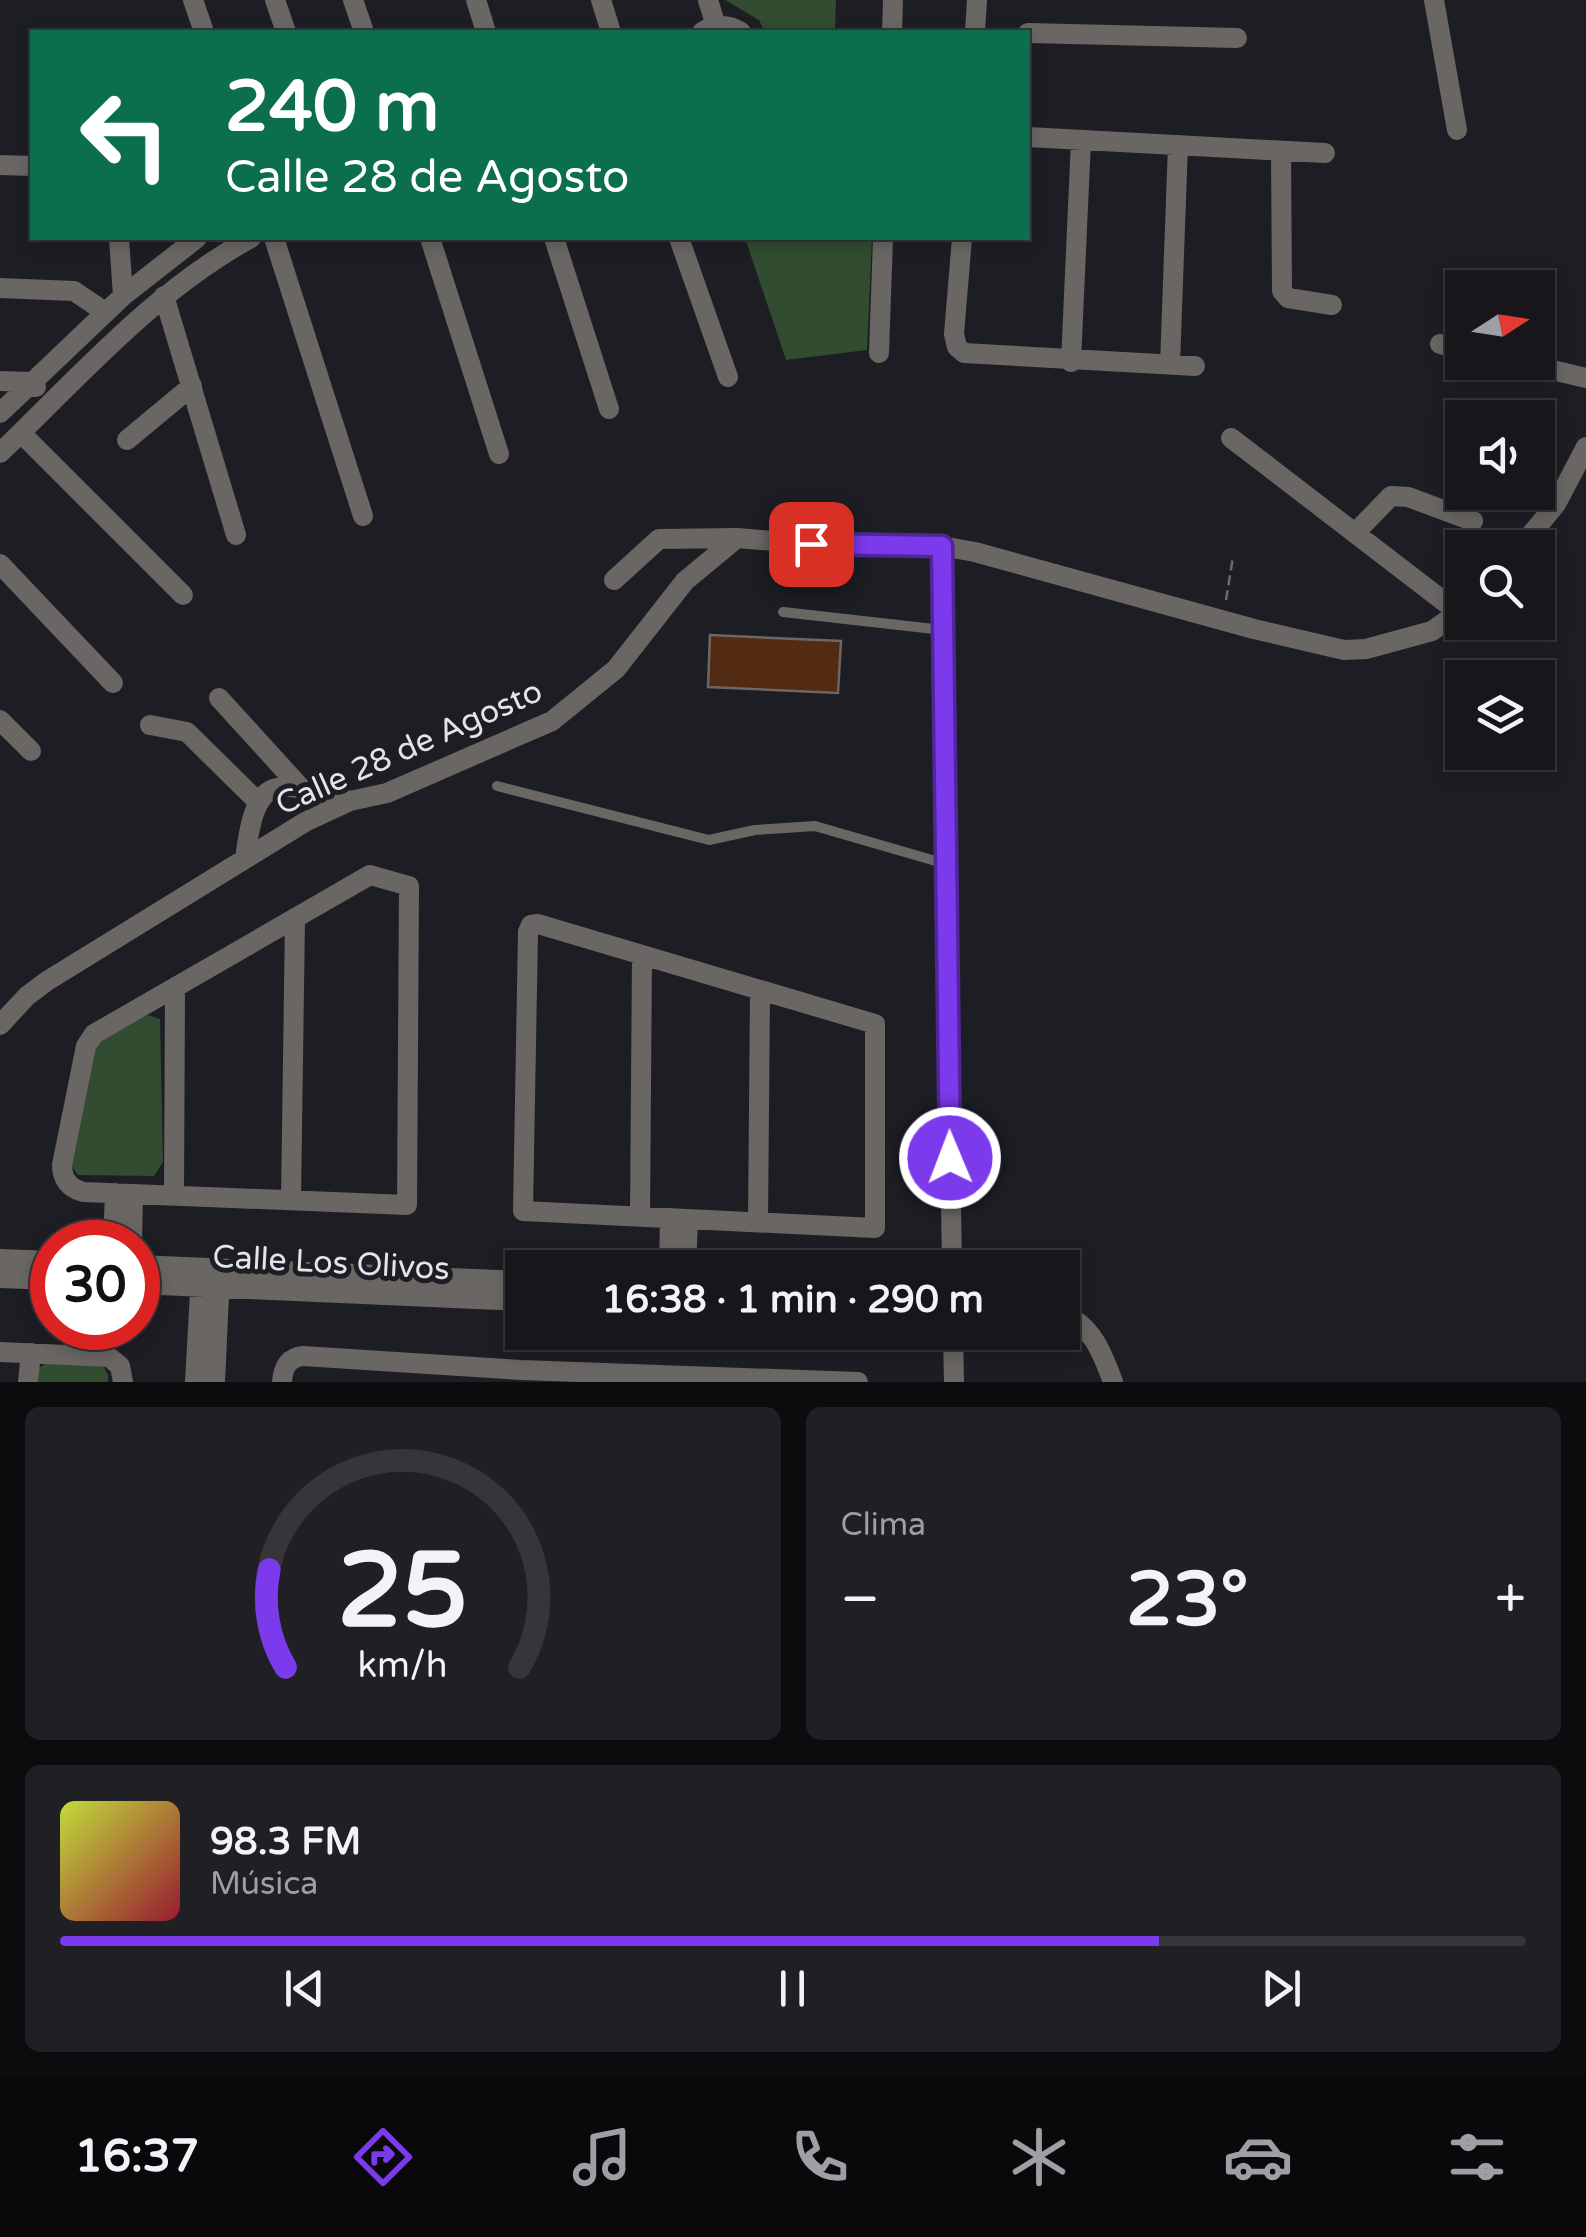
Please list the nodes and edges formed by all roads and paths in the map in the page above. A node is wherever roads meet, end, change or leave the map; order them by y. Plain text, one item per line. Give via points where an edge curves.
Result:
1 (193, 0) edge
2 (274, 0) edge
3 (353, 0) edge
4 (476, 0) edge
5 (601, 0) edge
6 (708, 0) edge
7 (893, 0) edge
8 (977, 0) edge
9 (1434, 0) edge
10 (709, 29) edge
11 (203, 30) edge
12 (285, 30) edge
13 (363, 30) edge
14 (485, 30) edge
15 (611, 30) edge
16 (736, 30) edge
17 (892, 30) edge
18 (975, 30) edge
19 (1030, 33) edge
20 (1237, 38) dead end
21 (1458, 130) dead end
22 (1030, 138) edge
23 (1080, 140) junction
24 (1178, 145) junction
25 (1281, 150) junction
26 (1325, 153) dead end
27 (0, 165) edge
28 (30, 166) edge
29 (119, 240) edge
30 (194, 240) edge
31 (247, 240) edge
32 (275, 240) edge
33 (431, 240) edge
34 (555, 240) edge
35 (680, 240) edge
36 (884, 240) edge
37 (962, 240) edge
38 (0, 288) edge
39 (123, 296) junction
40 (164, 296) junction
41 (1332, 306) dead end
42 (105, 312) junction
43 (1440, 344) dead end
44 (1445, 345) edge
45 (879, 352) dead end
46 (1071, 362) junction
47 (1170, 364) junction
48 (1194, 366) dead end
49 (1555, 371) edge
50 (728, 377) dead end
51 (1586, 378) edge
52 (0, 381) edge
53 (31, 382) junction
54 (192, 386) junction
55 (52, 403) junction
56 (609, 409) dead end
57 (0, 413) edge
58 (21, 433) junction
59 (1230, 438) dead end
60 (127, 440) dead end
61 (1586, 446) edge
62 (0, 453) edge
63 (499, 454) dead end
64 (364, 516) dead end
65 (1473, 521) dead end
66 (1535, 530) edge
67 (1355, 533) junction
68 (236, 535) dead end
69 (737, 538) junction
70 (942, 546) junction
71 (1233, 557) dead end
72 (0, 564) edge
73 (614, 580) dead end
74 (183, 595) dead end
75 (1445, 600) edge
76 (783, 612) dead end
77 (1222, 621) junction
78 (1445, 623) edge
79 (942, 630) junction
80 (113, 683) dead end
81 (220, 698) dead end
82 (0, 720) edge
83 (150, 724) dead end
84 (30, 751) dead end
85 (497, 786) dead end
86 (300, 787) junction
87 (257, 801) junction
88 (350, 801) junction
89 (245, 859) junction
90 (946, 864) junction
91 (295, 918) junction
92 (642, 955) junction
93 (175, 987) junction
94 (760, 992) junction
95 (0, 1025) edge
96 (124, 1194) junction
97 (174, 1196) junction
98 (292, 1201) junction
99 (640, 1216) junction
100 (679, 1218) junction
101 (118, 1220) edge
102 (128, 1220) edge
103 (758, 1222) junction
104 (673, 1250) edge
105 (683, 1250) edge
106 (952, 1250) edge
107 (0, 1259) edge
108 (30, 1260) edge
109 (160, 1269) edge
110 (0, 1278) edge
111 (210, 1278) junction
112 (30, 1279) edge
113 (505, 1281) edge
114 (160, 1282) edge
115 (505, 1300) edge
116 (1080, 1326) edge
117 (953, 1350) edge
118 (0, 1352) edge
119 (31, 1354) junction
120 (400, 1372) edge
121 (520, 1376) edge
122 (636, 1378) edge
123 (755, 1381) edge
124 (28, 1382) edge
125 (123, 1382) edge
126 (195, 1382) edge
127 (215, 1382) edge
128 (282, 1382) edge
129 (858, 1382) edge
130 (954, 1382) edge
131 (1112, 1382) edge

1 - 11 street
2 - 12 street
3 - 13 street
4 - 14 street
5 - 15 street
6 - 10 street
7 - 17 street
8 - 18 street
9 - 21 street
10 - 16 street
19 - 20 street
22 - 23 street
23 - 24 street
23 - 46 street
24 - 25 street
24 - 47 street
25 - 26 street
25 - 41 street via 1282,291
27 - 28 street
29 - 39 street
30 - 39 street
31 - 40 street
32 - 64 street
33 - 63 street
34 - 56 street
35 - 50 street
36 - 45 street
37 - 46 street via 954,334 960,350
38 - 42 street via 74,291
39 - 42 street
40 - 54 street
40 - 55 street
42 - 53 street
43 - 44 street
46 - 47 street
47 - 48 street
49 - 51 street
52 - 53 street
53 - 55 street
53 - 57 street
54 - 60 street
54 - 68 street
55 - 58 street
58 - 62 street
58 - 74 street
59 - 67 street
61 - 66 street
65 - 67 street via 1391,496
67 - 75 street
69 - 70 street
69 - 73 street via 660,539
69 - 88 street, Calle 28 de Agosto via 701,566 616,669 562,714 387,793
70 - 77 street
70 - 79 street
71 - 77 path
72 - 80 street
76 - 79 lane
77 - 78 street via 1325,647 1366,649
79 - 90 street
81 - 86 street
82 - 84 street
83 - 87 street via 188,732
85 - 90 lane via 709,840 815,826
86 - 87 street via 278,788
86 - 88 street
87 - 89 street
88 - 89 street, Calle 28 de Agosto
89 - 95 street, Calle 28 de Agosto via 47,981
90 - 106 street
91 - 93 street
91 - 98 street
91 - 98 street via 370,876 409,886 407,1206
92 - 94 street
92 - 99 street
92 - 99 street via 538,924 528,932 523,1211
93 - 96 street via 94,1034 86,1046 62,1170 77,1190
93 - 97 street
94 - 103 street
94 - 103 street via 875,1024 875,1228
96 - 97 street
96 - 101 street
96 - 102 street
97 - 98 street
99 - 100 street
100 - 103 street
100 - 104 street
100 - 105 street
107 - 108 street
109 - 111 street, Calle Los Olivos
110 - 112 street
111 - 113 street, Calle Los Olivos
111 - 114 street, Calle Los Olivos
111 - 115 street, Calle Los Olivos
111 - 126 street
111 - 127 street
116 - 131 street via 1092,1336
117 - 130 street
118 - 119 street
119 - 124 street
119 - 125 street via 109,1358 120,1366
120 - 121 street
120 - 128 street via 298,1356 285,1366
121 - 122 street
122 - 123 street
123 - 129 street

